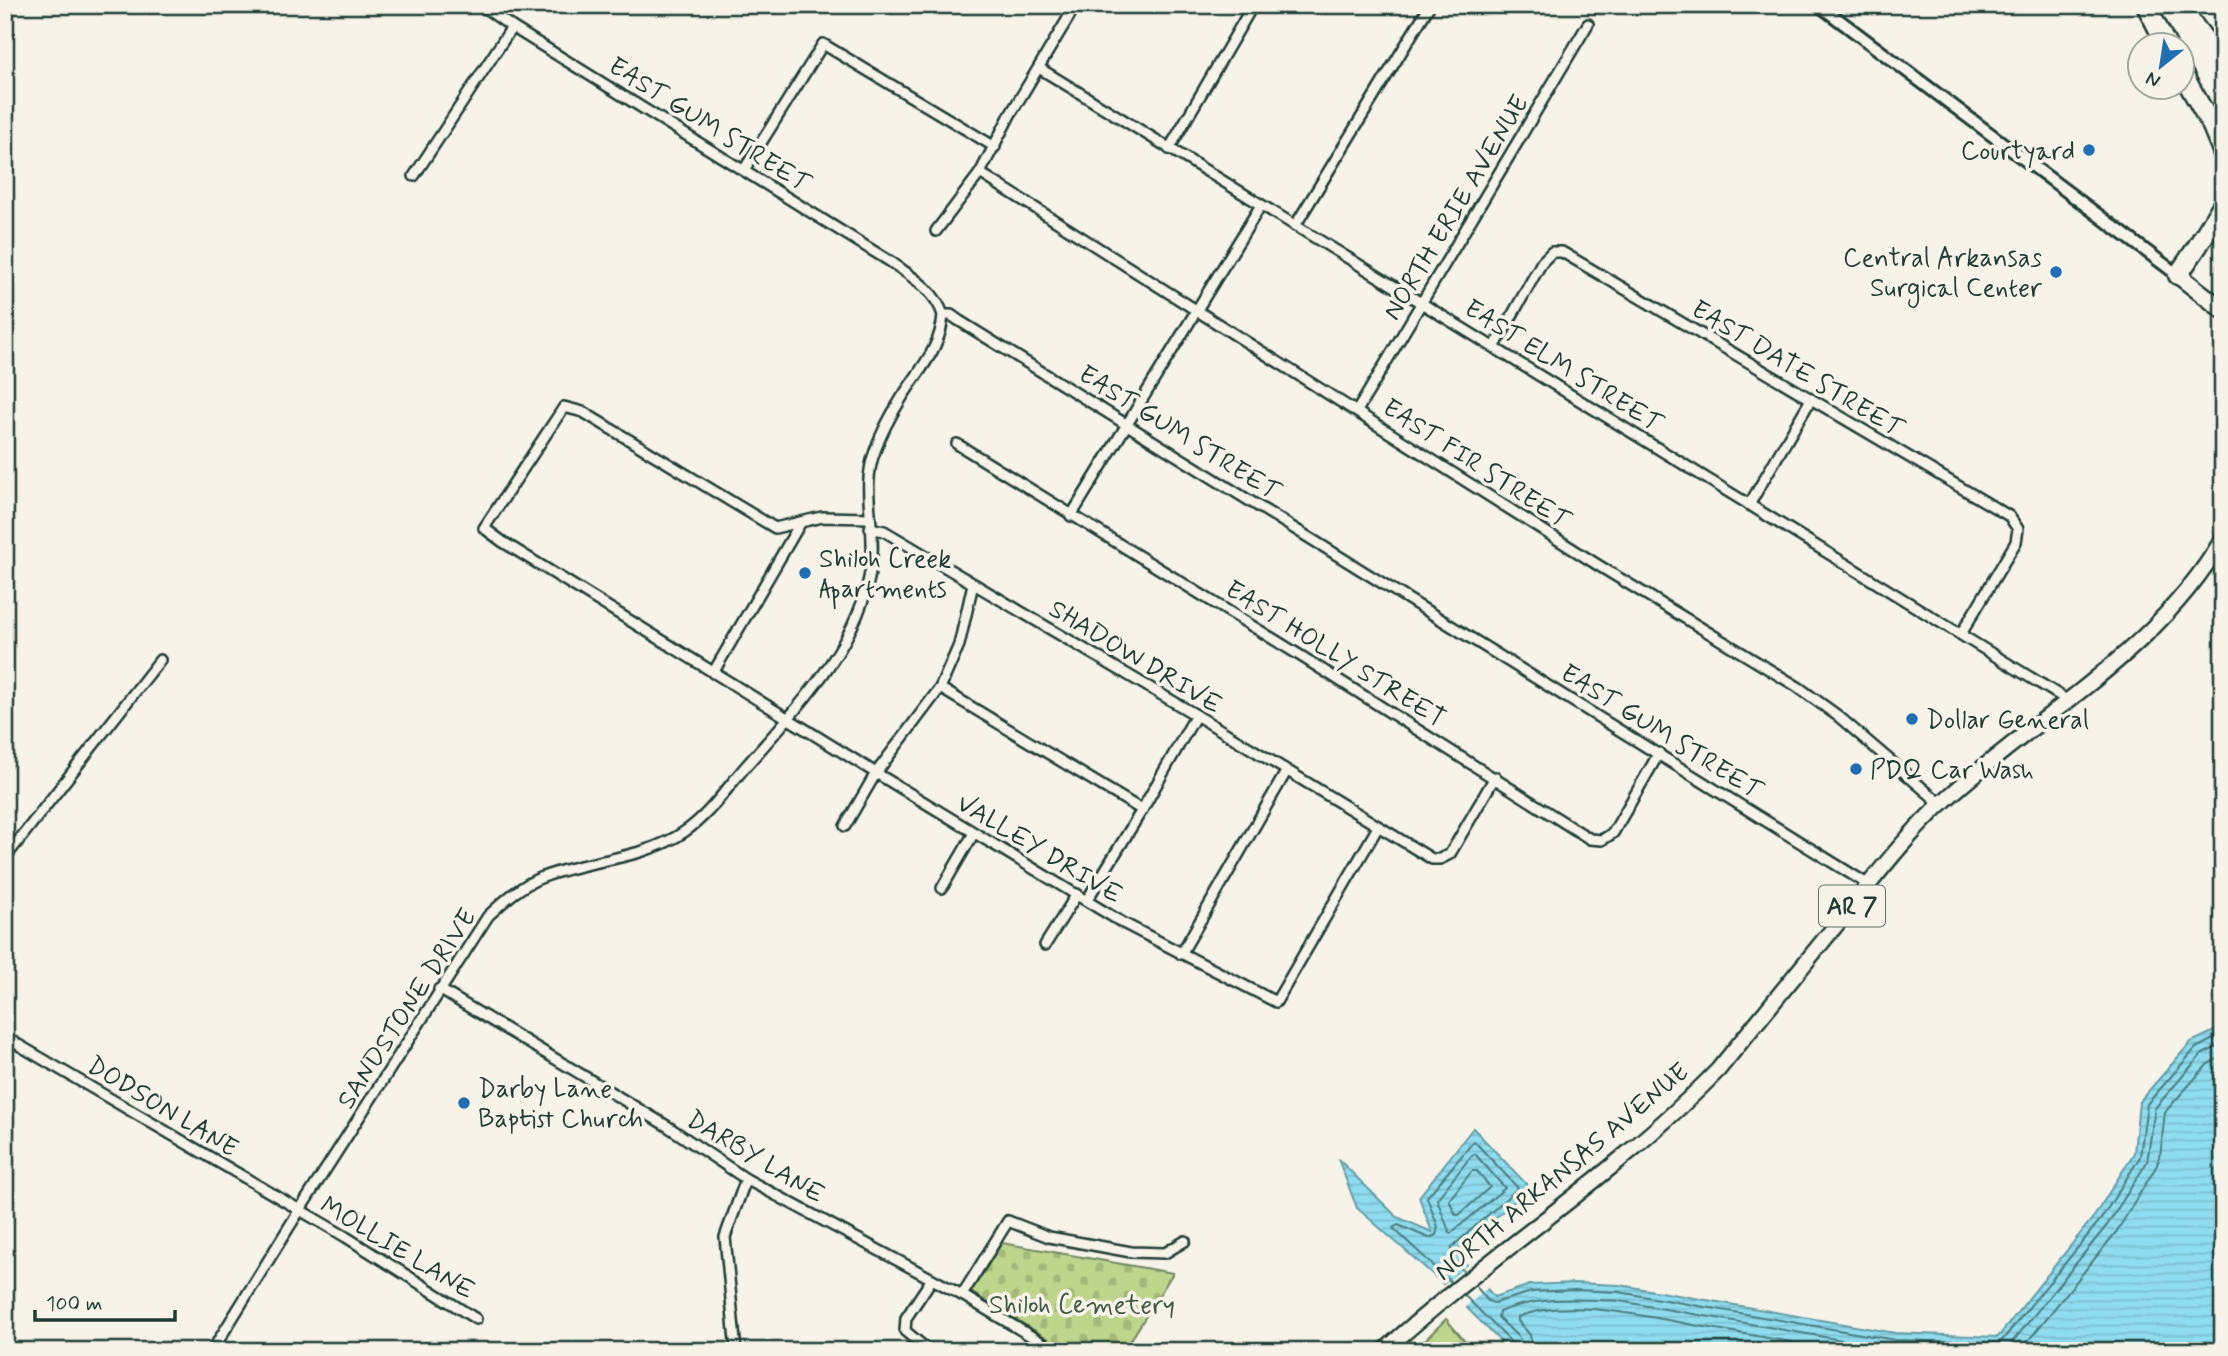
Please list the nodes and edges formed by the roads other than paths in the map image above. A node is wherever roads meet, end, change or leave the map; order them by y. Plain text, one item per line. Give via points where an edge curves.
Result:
1 (481, 5) edge
2 (1076, 5) edge
3 (1253, 5) edge
4 (1430, 5) edge
5 (1818, 5) edge
6 (2146, 5) edge
7 (2204, 5) edge
8 (1588, 24) dead end
9 (512, 27) junction
10 (2223, 30) edge
11 (2160, 32) edge
12 (1039, 68) junction
13 (2196, 99) edge
14 (995, 147) junction
15 (1168, 149) junction
16 (2223, 153) edge
17 (744, 170) junction
18 (980, 173) junction
19 (414, 176) dead end
20 (2223, 204) edge
21 (1261, 205) junction
22 (1295, 226) junction
23 (936, 231) dead end
24 (2178, 275) junction
25 (1422, 303) junction
26 (1197, 310) junction
27 (2223, 310) edge
28 (943, 315) junction
29 (1494, 346) junction
30 (1810, 401) junction
31 (1357, 411) junction
32 (1127, 424) junction
33 (957, 444) dead end
34 (1749, 505) junction
35 (1071, 516) junction
36 (802, 522) junction
37 (870, 523) junction
38 (2223, 538) edge
39 (973, 584) junction
40 (1961, 634) junction
41 (160, 660) dead end
42 (713, 673) junction
43 (940, 688) junction
44 (2067, 700) junction
45 (1196, 715) junction
46 (787, 719) junction
47 (1659, 753) junction
48 (1286, 772) junction
49 (876, 773) junction
50 (1495, 777) junction
51 (1941, 804) junction
52 (1142, 810) junction
53 (845, 826) dead end
54 (1378, 827) junction
55 (974, 833) junction
56 (5, 858) edge
57 (1869, 885) junction
58 (942, 888) dead end
59 (1077, 894) junction
60 (1087, 900) junction
61 (1045, 945) dead end
62 (1181, 954) junction
63 (439, 989) junction
64 (5, 1037) edge
65 (746, 1179) junction
66 (299, 1211) junction
67 (1185, 1241) dead end
68 (932, 1279) junction
69 (962, 1295) junction
70 (476, 1319) dead end
71 (212, 1351) edge
72 (736, 1351) edge
73 (929, 1351) edge
74 (1056, 1351) edge
75 (1384, 1351) edge

1 - 9 street, EAST GUM STREET
2 - 12 street
3 - 15 street
4 - 22 street
5 - 24 street
6 - 11 highway
7 - 10 highway
8 - 25 street, NORTH ERIE AVENUE
9 - 17 street, EAST GUM STREET
9 - 19 street
12 - 14 street
12 - 15 street, EAST ELM STREET
13 - 16 highway
14 - 17 street via 823,44
14 - 18 street
15 - 21 street, EAST ELM STREET
17 - 28 street, EAST GUM STREET via 926,287
18 - 23 street
18 - 26 street, EAST FIR STREET
20 - 24 highway
21 - 22 street, EAST ELM STREET
21 - 26 street
22 - 25 street, EAST ELM STREET
24 - 27 highway
25 - 29 street, EAST ELM STREET
25 - 31 street, NORTH ERIE AVENUE
26 - 31 street, EAST FIR STREET
26 - 32 street
28 - 32 street, EAST GUM STREET via 951,315
28 - 37 street, SANDSTONE DRIVE via 943,328 928,362 901,398 874,452 869,469
29 - 30 street, EAST DATE STREET via 1542,262 1552,252 1562,252
29 - 34 street, EAST ELM STREET
30 - 34 street
30 - 40 street, EAST DATE STREET via 2009,516 2018,529 2016,542
31 - 51 street, EAST FIR STREET via 1798,687
32 - 35 street
32 - 47 street, EAST GUM STREET
33 - 35 street, EAST HOLLY STREET
34 - 40 street, EAST ELM STREET
35 - 50 street, EAST HOLLY STREET
36 - 37 street via 822,517
36 - 42 street
36 - 42 street, VALLEY DRIVE via 775,528 583,412 564,407 484,528
37 - 39 street, SHADOW DRIVE
37 - 46 street, SANDSTONE DRIVE via 872,564 861,608 836,653
38 - 44 main road, NORTH ARKANSAS AVENUE / AR 7 via 2153,628
39 - 43 street via 959,645
39 - 45 street, SHADOW DRIVE
40 - 44 street, EAST ELM STREET
41 - 56 street
42 - 46 street, VALLEY DRIVE
43 - 49 street
43 - 52 street
44 - 51 main road, NORTH ARKANSAS AVENUE / AR 7
45 - 48 street, SHADOW DRIVE
45 - 52 street
46 - 49 street, VALLEY DRIVE
46 - 63 street, SANDSTONE DRIVE via 685,831 656,847 543,877 515,891 488,916
47 - 50 street, EAST HOLLY STREET via 1613,833 1602,840 1590,839
47 - 57 street, EAST GUM STREET
48 - 54 street, SHADOW DRIVE
48 - 62 street
49 - 53 street
49 - 55 street, VALLEY DRIVE
50 - 54 street, SHADOW DRIVE via 1450,854 1440,859 1432,859
51 - 57 main road, NORTH ARKANSAS AVENUE / AR 7
52 - 60 street
54 - 62 street, VALLEY DRIVE via 1276,1002
55 - 58 street
55 - 59 street, VALLEY DRIVE
57 - 75 main road, NORTH ARKANSAS AVENUE / AR 7 via 1692,1097
59 - 60 street, VALLEY DRIVE
59 - 61 street
60 - 62 street, VALLEY DRIVE
63 - 65 street, DARBY LANE
63 - 66 street, SANDSTONE DRIVE
64 - 66 street, DODSON LANE
65 - 68 street, DARBY LANE
65 - 72 street via 726,1237
66 - 70 street, MOLLIE LANE
66 - 71 street, SANDSTONE DRIVE
67 - 69 street via 1165,1253 1131,1252 1049,1237 1008,1221
68 - 69 street, DARBY LANE
68 - 73 street via 906,1318 905,1331
69 - 74 street, DARBY LANE

